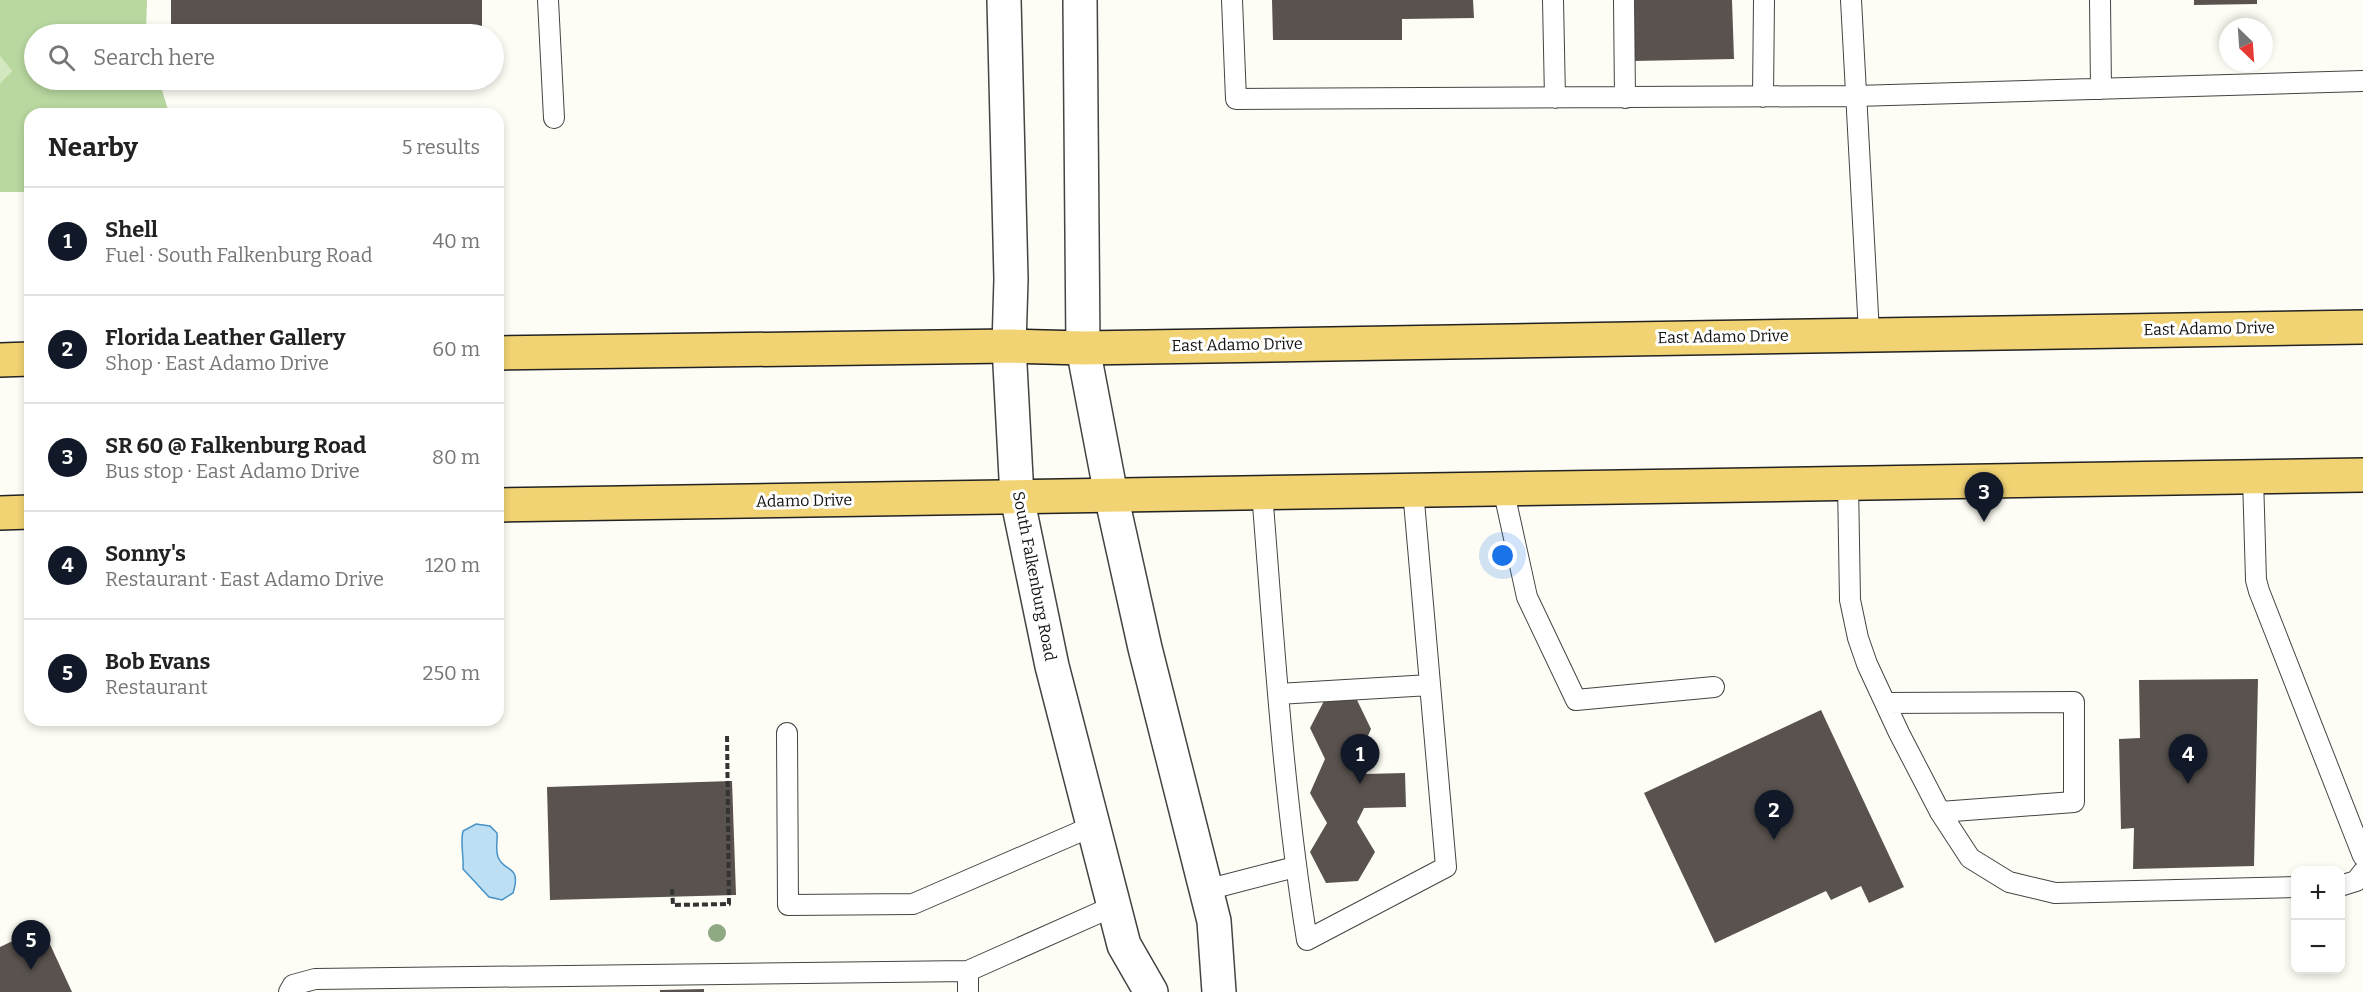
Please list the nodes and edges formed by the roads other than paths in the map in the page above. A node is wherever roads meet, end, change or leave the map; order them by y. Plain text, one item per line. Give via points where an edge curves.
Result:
1 (548, 0) edge
2 (1004, 0) edge
3 (1080, 0) edge
4 (1232, 0) edge
5 (1553, 0) edge
6 (1624, 0) edge
7 (1764, 0) edge
8 (1851, 0) edge
9 (2100, 0) edge
10 (2363, 81) edge
11 (2101, 89) junction
12 (1856, 96) junction
13 (1763, 97) junction
14 (1555, 98) junction
15 (1625, 98) junction
16 (554, 118) dead end
17 (2363, 327) edge
18 (1869, 333) junction
19 (1009, 346) junction
20 (1083, 348) junction
21 (504, 353) edge
22 (24, 359) edge
23 (0, 360) edge
24 (2363, 475) edge
25 (2253, 477) junction
26 (1848, 483) junction
27 (1503, 489) junction
28 (1413, 490) junction
29 (1262, 492) junction
30 (1111, 495) junction
31 (1017, 497) junction
32 (504, 505) edge
33 (24, 512) edge
34 (0, 513) edge
35 (1430, 685) junction
36 (1714, 687) dead end
37 (1278, 694) junction
38 (1885, 703) junction
39 (787, 733) dead end
40 (1940, 812) junction
41 (1093, 826) junction
42 (2363, 856) edge
43 (1295, 867) junction
44 (2363, 872) edge
45 (2345, 884) edge
46 (2291, 887) edge
47 (1206, 890) junction
48 (1114, 906) junction
49 (968, 971) junction
50 (289, 992) edge
51 (968, 992) edge
52 (1151, 992) edge
53 (1219, 992) edge

1 - 16 lane
2 - 19 street, South Falkenburg Road
3 - 20 street
4 - 14 lane via 1236,99
5 - 14 lane
6 - 15 lane
7 - 13 lane
8 - 12 lane
9 - 11 lane
10 - 11 lane
11 - 12 lane
12 - 13 lane
12 - 18 lane
13 - 15 lane
14 - 15 lane
17 - 18 main road, East Adamo Drive
18 - 20 main road, East Adamo Drive
19 - 20 main road
19 - 21 main road
19 - 31 street, South Falkenburg Road
20 - 30 street
22 - 23 main road
24 - 25 main road
25 - 26 main road
25 - 42 lane via 2259,591
26 - 27 main road
26 - 38 lane via 1850,600 1858,638
27 - 28 main road
27 - 36 lane via 1527,597 1576,700
28 - 29 main road
28 - 35 lane
29 - 30 main road
29 - 37 lane
30 - 31 main road, Adamo Drive
30 - 47 street
31 - 32 main road, Adamo Drive
31 - 41 street, South Falkenburg Road via 1052,666
33 - 34 main road
35 - 37 lane
35 - 43 lane via 1446,867 1307,940
37 - 43 lane
38 - 40 lane
38 - 40 lane via 2074,702 2074,802
39 - 41 lane via 788,905 913,904
40 - 46 lane via 1970,858 2009,882 2055,893
41 - 48 street, South Falkenburg Road
43 - 47 lane
44 - 45 lane via 2356,881
47 - 53 street via 1214,921
48 - 49 lane
48 - 52 street, South Falkenburg Road via 1124,945
49 - 50 lane via 315,980 293,984
49 - 51 lane

